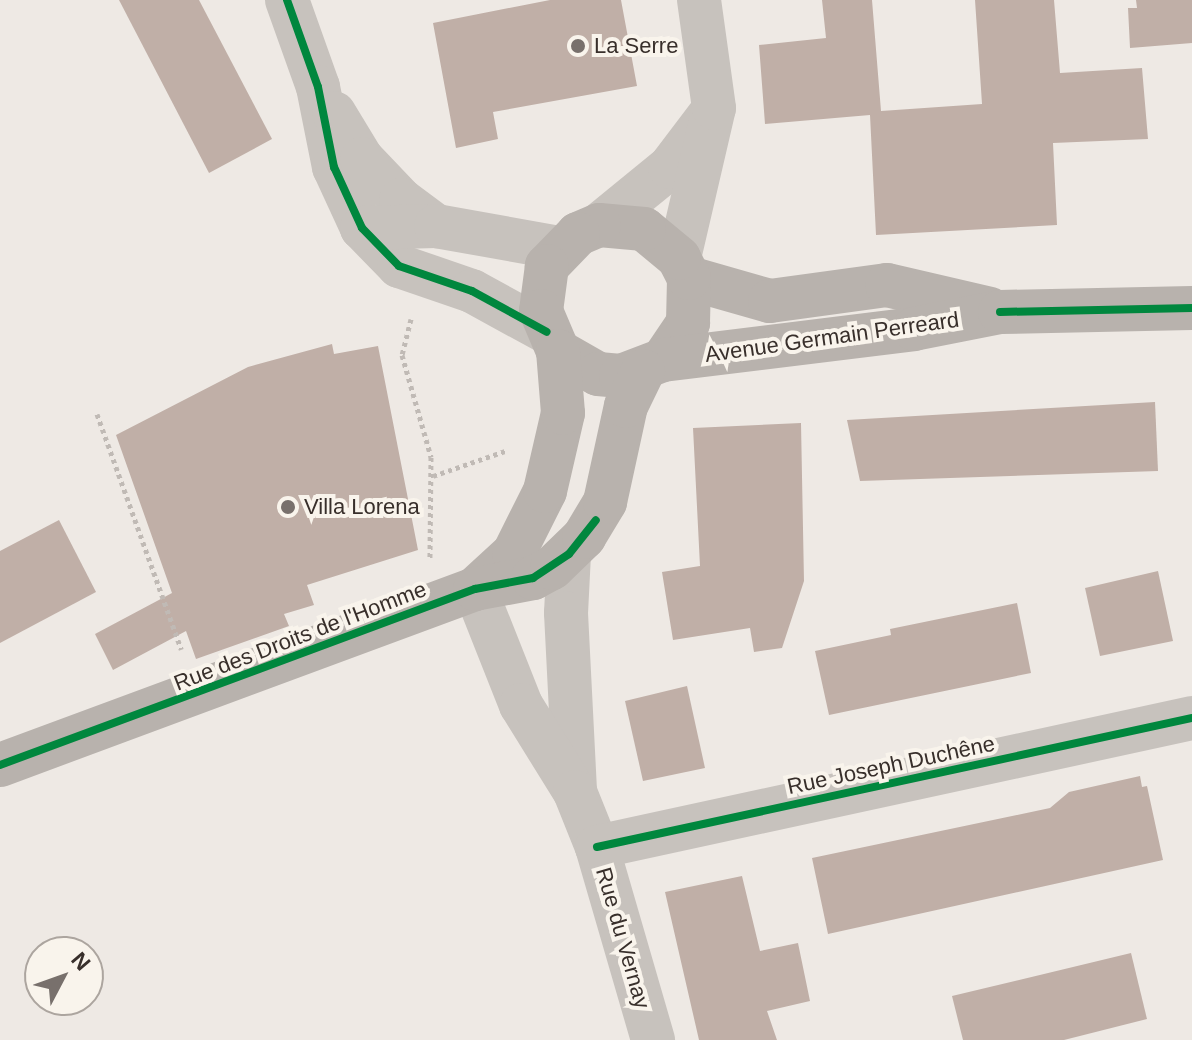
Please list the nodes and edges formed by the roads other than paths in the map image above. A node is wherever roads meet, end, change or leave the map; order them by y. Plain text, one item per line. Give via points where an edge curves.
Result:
1 (287, 0) edge
2 (699, 0) edge
3 (318, 87) junction
4 (714, 108) junction
5 (599, 225) junction
6 (436, 226) junction
7 (362, 228) junction
8 (560, 248) junction
9 (684, 268) junction
10 (1192, 308) edge
11 (1000, 312) junction
12 (553, 342) junction
13 (653, 366) junction
14 (569, 554) junction
15 (457, 596) junction
16 (1192, 718) edge
17 (0, 765) edge
18 (575, 792) junction
19 (597, 847) junction
20 (653, 1040) edge

1 - 3 street
2 - 4 street
3 - 6 street via 362,159 401,200
3 - 7 street via 334,167
4 - 5 street via 670,167
4 - 9 street
5 - 8 main road
5 - 9 main road via 644,229
6 - 7 street
6 - 8 street
7 - 12 street via 390,259 483,296
8 - 12 main road via 540,288
9 - 11 main road, Avenue Germain Perreard via 770,301 887,285
9 - 13 main road via 688,323
10 - 11 main road, Avenue Germain Perreard
11 - 13 main road, Avenue Germain Perreard
12 - 13 main road via 598,374
12 - 15 main road, Rue des Droits de l'Homme via 563,413 532,525 514,553
13 - 14 main road, Rue des Droits de l'Homme via 626,406 605,502
14 - 15 main road, Rue des Droits de l'Homme via 533,578
14 - 18 street, Rue du Vernay via 566,613
15 - 17 main road, Rue des Droits de l'Homme
15 - 18 street, Rue du Vernay
16 - 19 street, Rue Joseph Duchêne
18 - 19 street, Rue du Vernay
19 - 20 street, Rue du Vernay

